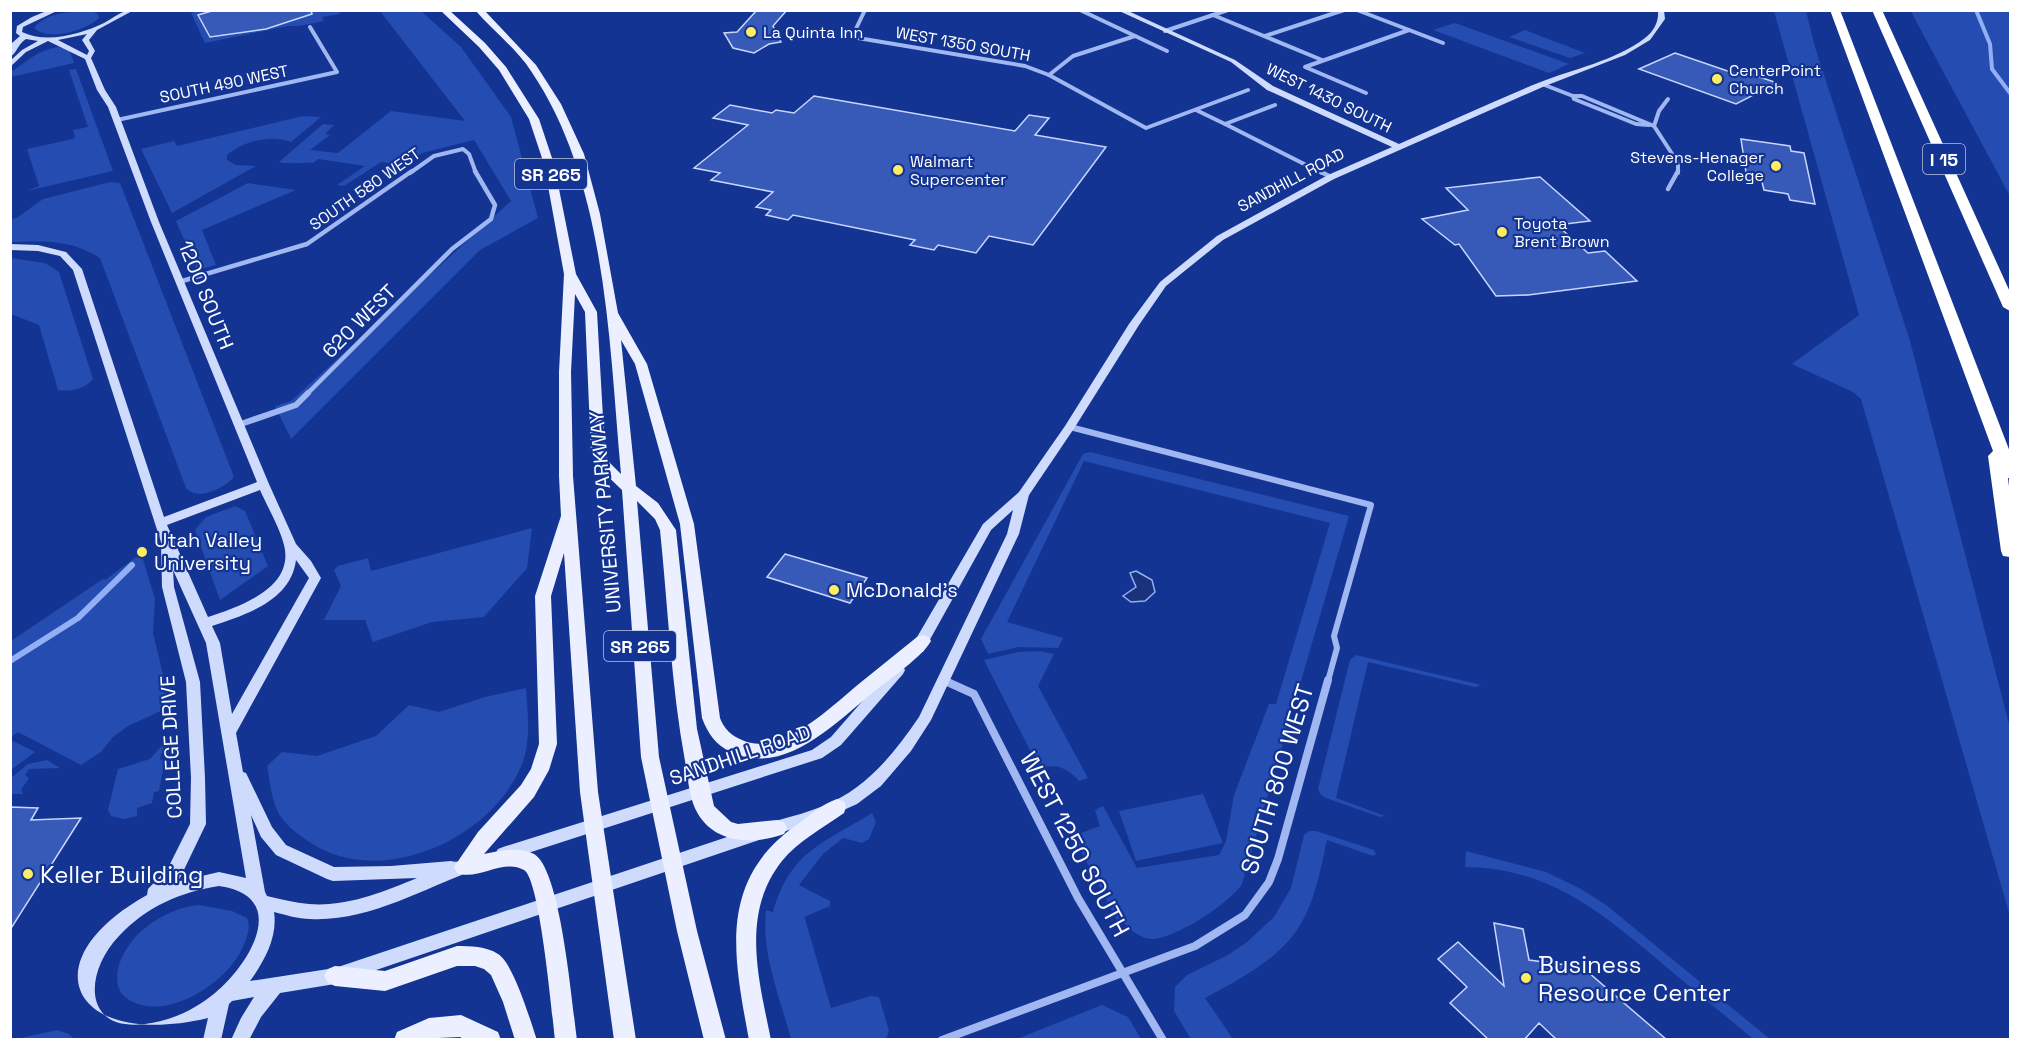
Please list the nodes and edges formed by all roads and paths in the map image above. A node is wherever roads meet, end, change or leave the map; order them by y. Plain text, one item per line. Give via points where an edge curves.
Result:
1 (49, 10) edge
2 (56, 10) edge
3 (131, 10) edge
4 (444, 10) edge
5 (479, 10) edge
6 (865, 10) edge
7 (1080, 10) edge
8 (1120, 10) edge
9 (1228, 10) edge
10 (1344, 10) edge
11 (1357, 10) edge
12 (1660, 10) edge
13 (1835, 10) edge
14 (1877, 10) edge
15 (109, 12) edge
16 (1213, 15) junction
17 (38, 16) junction
18 (111, 21) junction
19 (10, 25) edge
20 (310, 27) dead end
21 (95, 29) junction
22 (1409, 30) junction
23 (1166, 31) junction
24 (1134, 36) junction
25 (10, 37) edge
26 (24, 37) junction
27 (1264, 37) junction
28 (50, 39) junction
29 (1443, 43) dead end
30 (1167, 51) dead end
31 (10, 55) edge
32 (88, 58) junction
33 (1323, 61) junction
34 (10, 65) edge
35 (1049, 75) junction
36 (1542, 84) junction
37 (1248, 90) dead end
38 (1366, 93) dead end
39 (1668, 99) dead end
40 (1275, 105) dead end
41 (1196, 110) junction
42 (117, 120) junction
43 (1225, 124) junction
44 (1654, 126) junction
45 (1398, 147) junction
46 (1330, 177) junction
47 (1668, 189) dead end
48 (491, 219) joint
49 (10, 247) edge
50 (570, 274) junction
51 (179, 282) junction
52 (2010, 307) edge
53 (612, 311) junction
54 (1991, 422) junction
55 (238, 424) junction
56 (1070, 427) junction
57 (2010, 473) edge
58 (263, 484) junction
59 (629, 486) junction
60 (1023, 495) junction
61 (570, 510) junction
62 (161, 523) junction
63 (165, 538) junction
64 (291, 546) junction
65 (2010, 551) edge
66 (205, 623) junction
67 (923, 641) junction
68 (942, 680) junction
69 (229, 733) junction
70 (233, 761) junction
71 (700, 792) junction
72 (660, 805) junction
73 (837, 807) junction
74 (593, 826) junction
75 (777, 828) junction
76 (672, 862) junction
77 (464, 867) junction
78 (602, 886) junction
79 (260, 898) junction
80 (548, 904) junction
81 (142, 906) junction
82 (1123, 974) junction
83 (335, 976) junction
84 (275, 985) junction
85 (224, 996) junction
86 (98, 1022) junction
87 (109, 1040) edge
88 (212, 1040) edge
89 (240, 1040) edge
90 (405, 1040) edge
91 (490, 1040) edge
92 (526, 1040) edge
93 (566, 1040) edge
94 (625, 1040) edge
95 (715, 1040) edge
96 (760, 1040) edge
97 (942, 1040) edge
98 (1163, 1040) edge

1 - 17 street
2 - 17 street
3 - 18 street
4 - 50 main road, UNIVERSITY PARKWAY / SR 265 via 503,69 534,119 549,164
5 - 53 main road, UNIVERSITY PARKWAY / SR 265 via 533,68 568,128 595,214
6 - 35 street, WEST 1350 SOUTH via 852,37 1025,66
7 - 24 street
8 - 23 street, WEST 1430 SOUTH
9 - 16 street
10 - 27 street
11 - 22 street
12 - 36 street, SANDHILL ROAD via 1662,19 1648,39 1623,54
13 - 54 highway, I 15
14 - 52 highway, I 15
15 - 18 street
16 - 23 street
16 - 27 street
17 - 19 street
17 - 26 street via 19,29
18 - 21 street
20 - 42 street, SOUTH 490 WEST via 337,72
21 - 28 street
21 - 32 street, 1200 SOUTH via 85,40 92,51
22 - 29 street
22 - 33 street
23 - 45 street, WEST 1430 SOUTH via 1233,61 1270,88
24 - 30 street
24 - 35 street via 1073,56
25 - 26 street
26 - 28 street
26 - 31 street via 15,43
27 - 33 street
28 - 32 street
28 - 34 street via 27,49
32 - 42 street, 1200 SOUTH
33 - 38 street via 1305,67
35 - 41 street, WEST 1350 SOUTH via 1146,128
36 - 44 street via 1626,120
36 - 45 street, SANDHILL ROAD
37 - 41 street, WEST 1350 SOUTH
39 - 44 street
40 - 43 street
41 - 43 street
42 - 51 street, 1200 SOUTH
43 - 46 street
44 - 47 street via 1678,163 1678,172
45 - 46 street, SANDHILL ROAD
46 - 56 street, SANDHILL ROAD via 1220,238 1163,284
48 - 51 street, SOUTH 580 WEST via 495,205 463,149 434,156 307,244
48 - 55 street, 620 WEST via 452,249 296,405
49 - 62 street, COLLEGE DRIVE via 38,248 63,255 77,269
50 - 59 main road via 591,312 598,453 607,469
50 - 61 main road, UNIVERSITY PARKWAY / SR 265 via 565,372
51 - 55 street, 1200 SOUTH
53 - 59 main road, UNIVERSITY PARKWAY / SR 265
53 - 67 main road via 641,364 687,524 711,718 720,736 734,747 756,751 791,743 823,724
54 - 57 highway, I 15
54 - 65 highway
55 - 58 street, 1200 SOUTH
56 - 60 street, SANDHILL ROAD
56 - 82 street, SOUTH 800 WEST via 1371,505 1334,636 1336,648 1269,882 1245,915 1228,927 1194,946
58 - 62 street
58 - 64 street, 1200 SOUTH
59 - 71 main road via 653,504 668,530 688,729
59 - 72 main road, UNIVERSITY PARKWAY / SR 265 via 645,710
60 - 67 street, SANDHILL ROAD via 987,527
60 - 68 street, SANDHILL ROAD via 1012,534
61 - 74 main road, UNIVERSITY PARKWAY / SR 265
61 - 77 main road via 543,596 548,744 544,761 519,804 493,829
62 - 63 street, COLLEGE DRIVE
63 - 66 street, COLLEGE DRIVE
63 - 81 street, COLLEGE DRIVE via 168,587 194,682 198,824 174,873
64 - 66 street via 288,571 273,592 248,608
64 - 69 street, 1200 SOUTH via 315,578
66 - 69 street, COLLEGE DRIVE via 213,643
67 - 71 street, SANDHILL ROAD via 836,741 817,754
68 - 73 street, SANDHILL ROAD via 924,720 888,771
68 - 82 street, WEST 1250 SOUTH via 974,694 1078,898
69 - 70 street, COLLEGE DRIVE
70 - 77 street via 266,832 281,850 333,874
70 - 79 street, COLLEGE DRIVE
71 - 72 street, SANDHILL ROAD
71 - 75 main road via 706,810 724,829 738,832
72 - 74 street, SANDHILL ROAD
72 - 76 main road, UNIVERSITY PARKWAY / SR 265
73 - 75 street, SANDHILL ROAD
73 - 96 main road via 776,854 751,899 743,947
74 - 77 street, SANDHILL ROAD
74 - 78 main road, SR 265
75 - 76 street, SANDHILL ROAD
76 - 78 street, SANDHILL ROAD
76 - 95 main road, UNIVERSITY PARKWAY / SR 265
77 - 79 street via 376,902 333,912 315,913
77 - 80 main road via 507,858 528,861 537,869
78 - 80 street, SANDHILL ROAD
78 - 94 main road, SR 265
79 - 81 street via 240,883 219,879 193,882
79 - 85 street via 267,922 263,945 249,970
80 - 83 street, SANDHILL ROAD
80 - 93 main road
81 - 86 street via 112,931 93,958 85,985 88,1008
82 - 97 street, SOUTH 800 WEST
82 - 98 street, WEST 1250 SOUTH
83 - 84 street, SANDHILL ROAD
83 - 92 main road via 385,981 457,956 491,961 513,1000
84 - 85 street, SANDHILL ROAD
84 - 89 street via 250,1014
85 - 86 street via 189,1020 147,1033 119,1031
85 - 88 street
86 - 87 street
90 - 91 main road via 429,1029 461,1026

